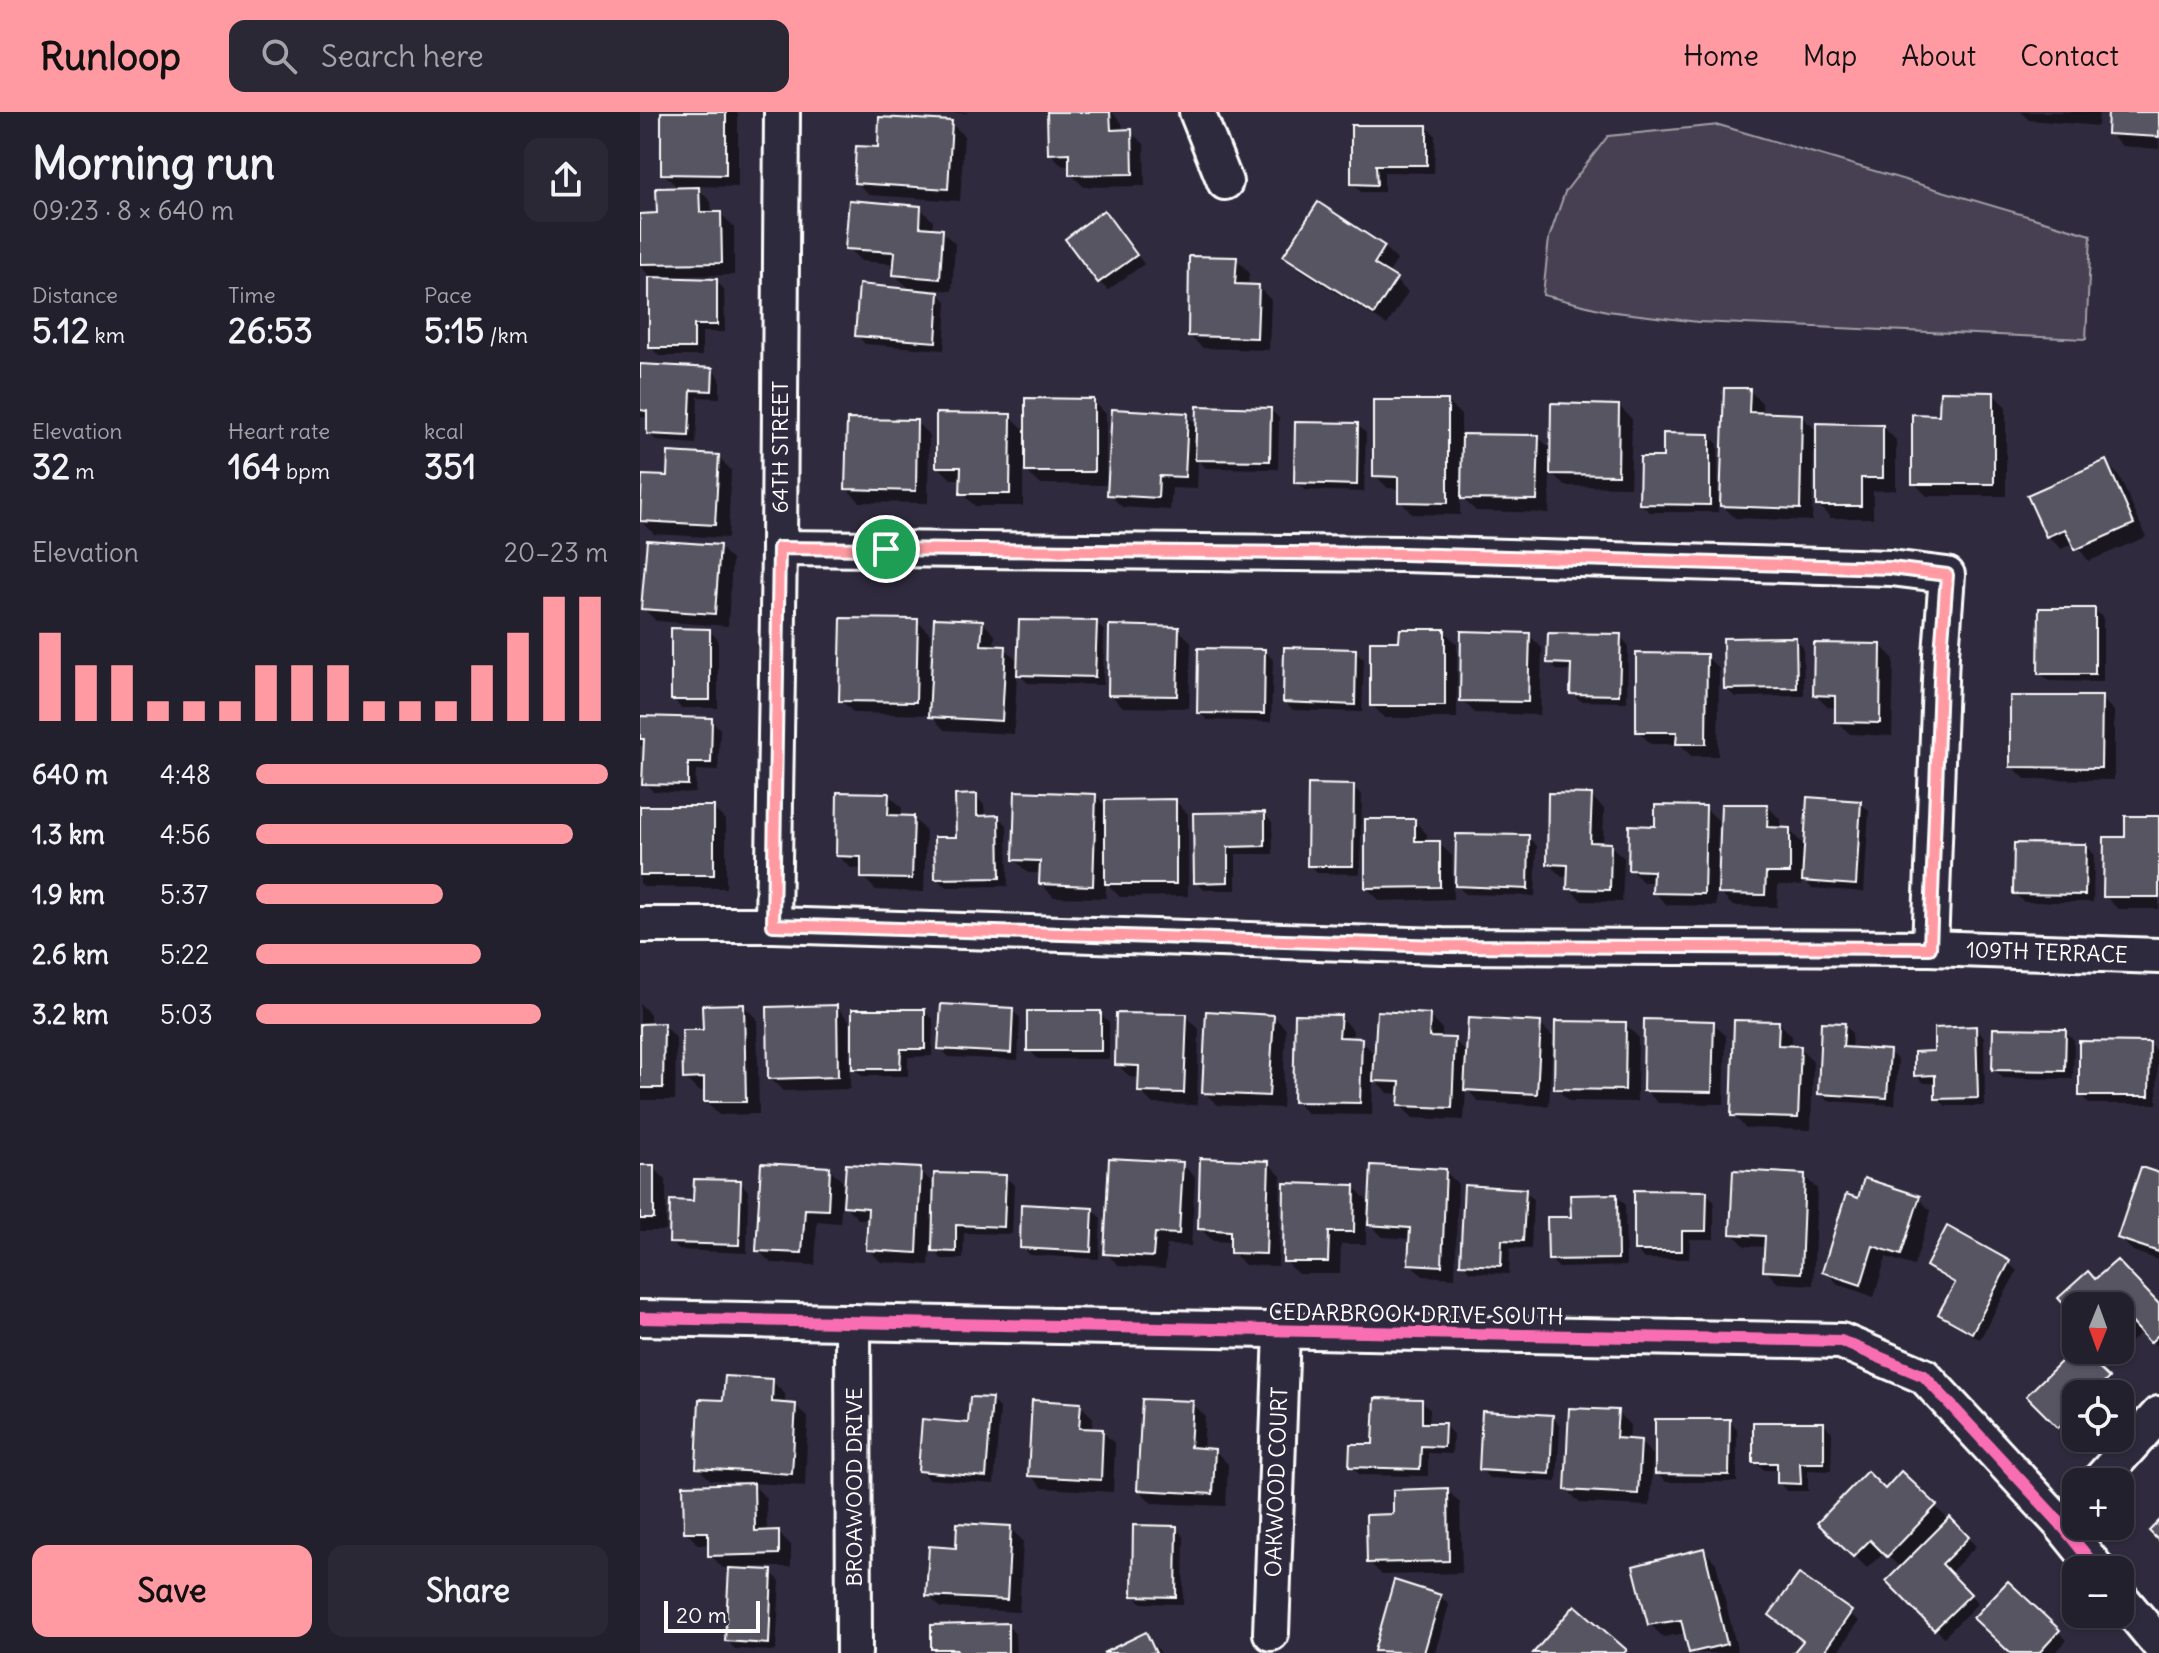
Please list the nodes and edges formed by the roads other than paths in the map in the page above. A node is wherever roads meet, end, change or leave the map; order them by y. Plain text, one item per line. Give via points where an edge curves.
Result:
1 (782, 112) edge
2 (1197, 112) edge
3 (1225, 182) dead end
4 (779, 548) junction
5 (640, 925) edge
6 (773, 925) junction
7 (1930, 948) junction
8 (2159, 956) edge
9 (640, 1318) edge
10 (853, 1322) junction
11 (1282, 1331) junction
12 (2159, 1414) edge
13 (2111, 1468) edge
14 (2062, 1509) edge
15 (2134, 1614) edge
16 (1271, 1633) dead end
17 (2159, 1644) edge
18 (854, 1653) edge

1 - 4 street, 64TH STREET
2 - 3 street
4 - 6 street, 64TH STREET
4 - 7 street via 1403,554 1876,568 1947,575
5 - 6 street, 109TH TERRACE
6 - 7 street, 109TH TERRACE via 1443,946
7 - 8 street, 109TH TERRACE
9 - 10 street, CEDARBROOK DRIVE SOUTH
10 - 11 street, CEDARBROOK DRIVE SOUTH
10 - 18 street, BROAWOOD DRIVE
11 - 14 street, CEDARBROOK DRIVE SOUTH via 1841,1341 1924,1376
11 - 16 street, OAKWOOD COURT
12 - 13 street
15 - 17 street

